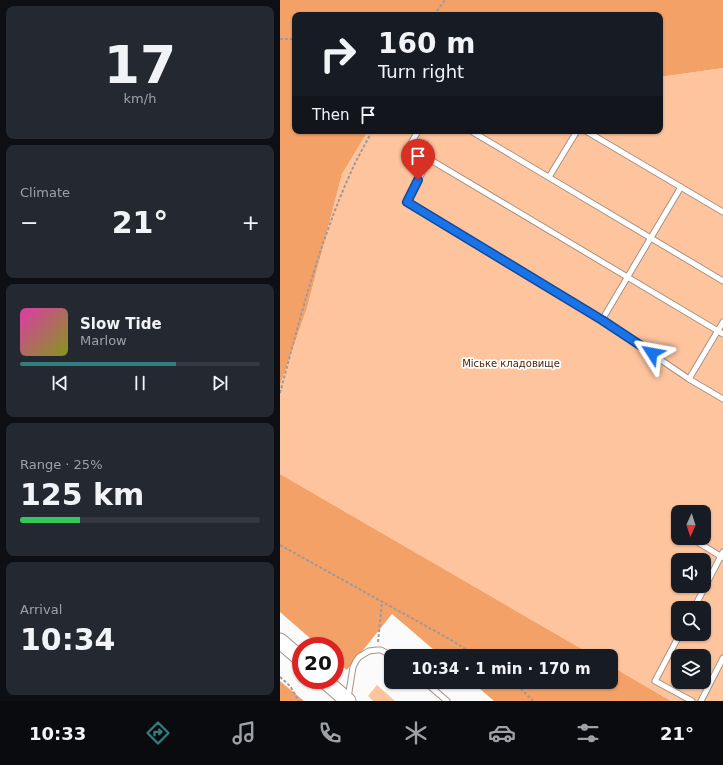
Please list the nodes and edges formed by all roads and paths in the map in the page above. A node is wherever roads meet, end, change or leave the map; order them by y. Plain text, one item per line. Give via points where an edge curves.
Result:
1 (445, 0) edge
2 (436, 12) edge
3 (280, 39) edge
4 (292, 39) edge
5 (370, 134) edge
6 (416, 134) edge
7 (475, 134) edge
8 (575, 134) edge
9 (591, 134) edge
10 (429, 159) junction
11 (549, 177) junction
12 (681, 187) junction
13 (723, 212) edge
14 (651, 238) junction
15 (627, 277) junction
16 (723, 281) edge
17 (602, 320) junction
18 (723, 322) edge
19 (718, 331) junction
20 (723, 334) edge
21 (689, 379) junction
22 (280, 393) edge
23 (723, 399) edge
24 (280, 545) edge
25 (704, 545) edge
26 (722, 555) edge
27 (698, 601) edge
28 (382, 602) junction
29 (280, 641) edge
30 (676, 641) edge
31 (465, 649) edge
32 (377, 650) junction
33 (292, 652) edge
34 (384, 652) edge
35 (723, 658) edge
36 (280, 677) edge
37 (334, 689) edge
38 (433, 689) edge
39 (521, 689) edge
40 (299, 701) edge
41 (348, 701) edge
42 (447, 701) edge
43 (533, 701) edge
44 (692, 701) edge
45 (701, 701) edge

1 - 2 path
3 - 4 path
5 - 22 path via 351,171 327,232 306,295
6 - 10 lane via 409,147
7 - 11 lane
8 - 11 lane
9 - 12 lane
10 - 15 lane
10 - 17 lane via 407,202
11 - 14 lane
12 - 13 lane
12 - 14 lane
14 - 15 lane
14 - 16 lane
15 - 17 lane
15 - 19 lane
17 - 21 lane
18 - 19 lane
19 - 20 lane
19 - 21 lane
21 - 23 lane
24 - 28 path
25 - 26 lane
26 - 27 lane
28 - 31 path
28 - 32 path
29 - 33 main road
30 - 44 lane via 656,681
32 - 34 lane
32 - 41 lane via 362,654 356,661
35 - 45 lane
36 - 40 path via 290,686
37 - 41 main road
38 - 42 lane
39 - 43 path

